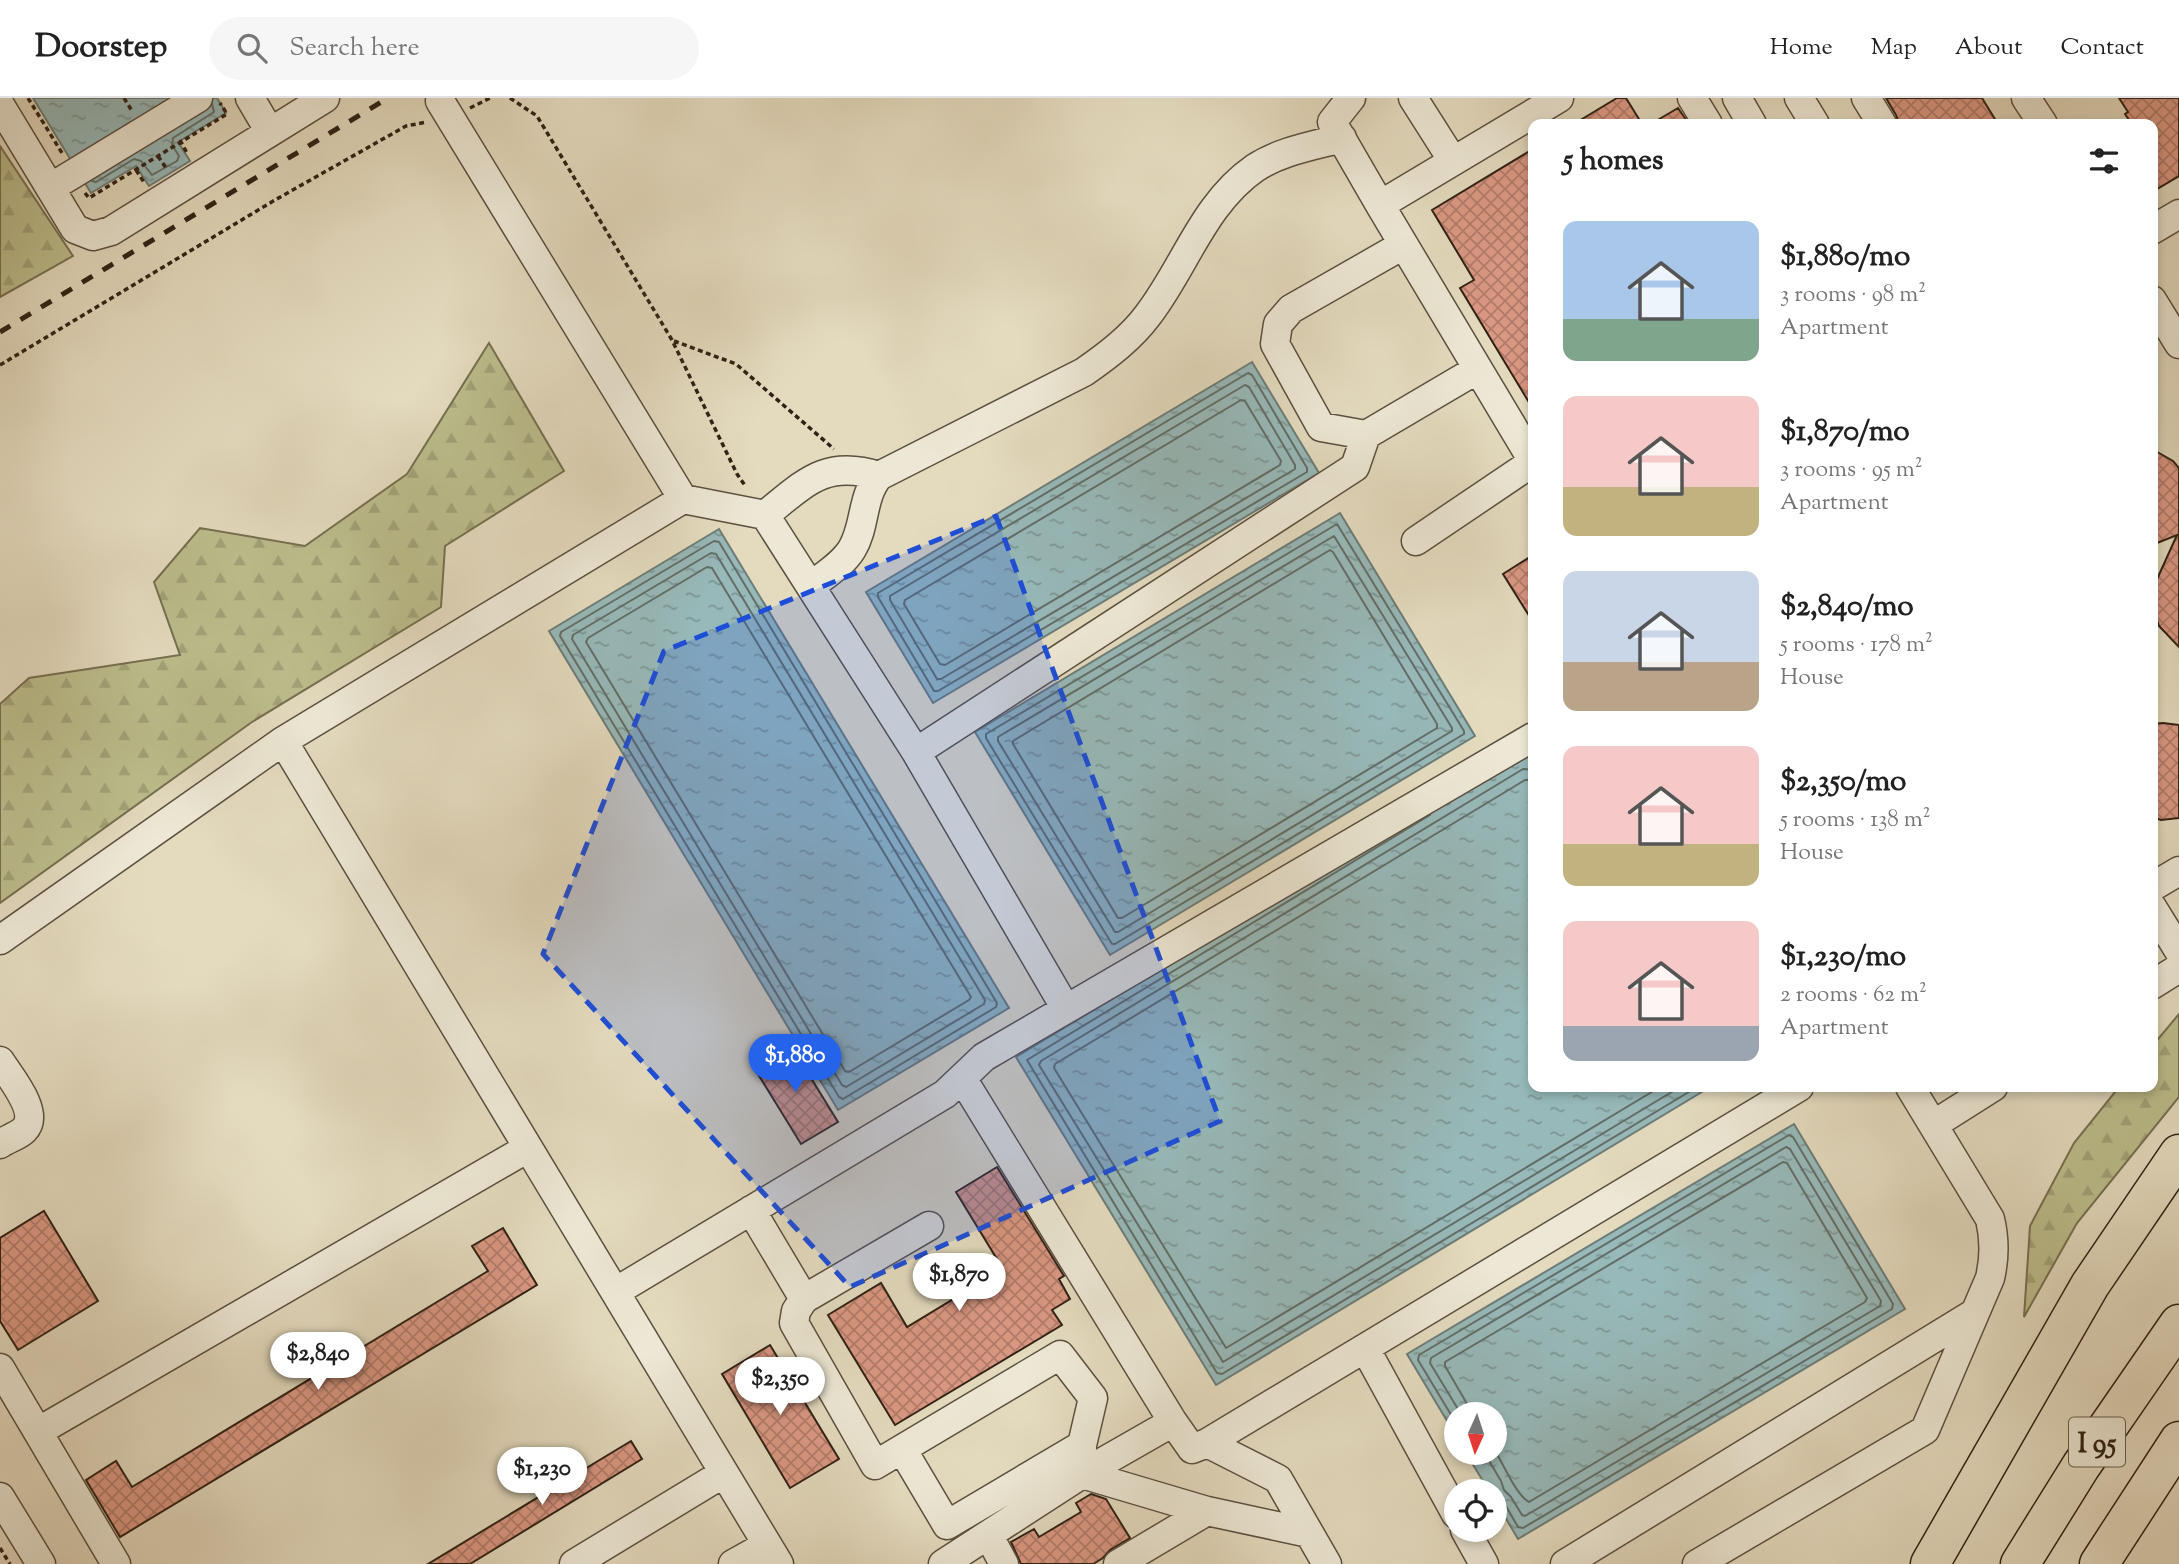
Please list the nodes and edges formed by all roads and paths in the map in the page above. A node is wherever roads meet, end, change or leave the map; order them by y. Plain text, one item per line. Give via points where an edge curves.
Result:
1 (198, 98) edge
2 (218, 98) edge
3 (250, 98) edge
4 (325, 98) edge
5 (510, 98) edge
6 (1351, 98) edge
7 (1413, 98) edge
8 (1559, 98) edge
9 (1692, 98) edge
10 (1737, 98) edge
11 (1866, 98) edge
12 (2026, 98) edge
13 (0, 105) edge
14 (445, 109) joint
15 (1705, 119) edge
16 (1749, 119) edge
17 (1879, 119) edge
18 (2040, 119) edge
19 (270, 132) junction
20 (1342, 138) junction
21 (158, 156) junction
22 (1453, 161) junction
23 (135, 170) dead end
24 (171, 175) dead end
25 (50, 188) junction
26 (1380, 205) junction
27 (2179, 214) edge
28 (2158, 226) edge
29 (1402, 245) junction
30 (2158, 310) edge
31 (672, 340) junction
32 (2179, 344) edge
33 (0, 365) edge
34 (1478, 369) junction
35 (1366, 435) junction
36 (1528, 454) edge
37 (1528, 465) edge
38 (871, 474) junction
39 (683, 499) junction
40 (765, 515) junction
41 (1416, 541) dead end
42 (811, 586) junction
43 (1528, 740) edge
44 (283, 741) junction
45 (916, 752) junction
46 (2179, 871) edge
47 (2158, 883) edge
48 (2158, 917) edge
49 (0, 940) edge
50 (2179, 951) edge
51 (2179, 968) edge
52 (2158, 981) edge
53 (1066, 1009) junction
54 (0, 1061) edge
55 (962, 1078) junction
56 (1791, 1092) edge
57 (1913, 1092) edge
58 (1985, 1092) edge
59 (1933, 1125) junction
60 (0, 1144) edge
61 (528, 1148) junction
62 (2179, 1154) edge
63 (751, 1210) junction
64 (929, 1226) dead end
65 (615, 1292) junction
66 (804, 1298) junction
67 (1973, 1314) junction
68 (2179, 1324) edge
69 (1365, 1348) junction
70 (0, 1368) edge
71 (1173, 1422) junction
72 (39, 1432) junction
73 (2179, 1441) edge
74 (1207, 1443) junction
75 (1082, 1445) junction
76 (902, 1449) junction
77 (724, 1473) junction
78 (1082, 1474) junction
79 (1444, 1492) edge
80 (0, 1497) edge
81 (1207, 1511) junction
82 (1309, 1533) junction
83 (989, 1536) junction
84 (1472, 1542) edge
85 (0, 1548) edge
86 (773, 1554) edge
87 (10, 1564) edge
88 (41, 1564) edge
89 (116, 1564) edge
90 (574, 1564) edge
91 (733, 1564) edge
92 (943, 1564) edge
93 (1004, 1564) edge
94 (1118, 1564) edge
95 (1327, 1564) edge
96 (1484, 1564) edge
97 (1566, 1564) edge
98 (1698, 1564) edge
99 (1930, 1564) edge
100 (2020, 1564) edge
101 (2099, 1564) edge

1 - 25 street
2 - 21 path via 227,114
3 - 19 street
4 - 19 street
5 - 31 path via 537,116
6 - 20 street via 1332,122
7 - 22 street
8 - 22 street
9 - 15 street
10 - 16 street
11 - 17 street
12 - 18 street
13 - 25 street
14 - 33 path via 275,200
14 - 39 street
19 - 25 street via 103,235 75,229
20 - 26 street
20 - 38 street via 1276,156 1235,186 1205,221 1148,316 1111,353 1084,372
21 - 23 path
21 - 24 path
22 - 26 street
26 - 29 street
27 - 28 street
29 - 34 street
29 - 35 street via 1291,309 1283,315 1275,334 1275,344 1321,426
30 - 32 street
31 - 38 path via 736,364 829,445
31 - 40 path via 737,474
34 - 35 street
34 - 36 street
35 - 45 street via 1355,467
37 - 41 street
38 - 40 street via 822,473
38 - 42 street via 873,484 852,549
39 - 40 street
39 - 44 street
40 - 42 street
42 - 45 street
43 - 53 street
44 - 49 street
44 - 61 street
45 - 53 street
46 - 47 street
48 - 50 street
51 - 52 street
53 - 55 street via 984,1057
54 - 60 street via 30,1109 31,1120 24,1130
55 - 63 street via 945,1094
55 - 71 street
56 - 69 street
57 - 59 street
58 - 59 street
59 - 67 street via 1990,1219 1994,1259
61 - 65 street
61 - 72 street
62 - 99 highway via 2090,1285
63 - 65 street
63 - 66 street
64 - 66 street
65 - 77 street
66 - 76 street via 794,1323 875,1465
67 - 97 street
67 - 98 street via 1925,1430
68 - 100 highway, I 95
69 - 74 street
69 - 79 street
70 - 72 street
71 - 74 street via 1192,1449
71 - 78 street
72 - 89 street
73 - 101 highway, I 95
74 - 82 street via 1278,1479
75 - 76 street via 947,1525
75 - 76 street via 1093,1398 1060,1354
75 - 78 street
77 - 86 street
77 - 90 street
78 - 81 street
78 - 83 street
80 - 88 street
81 - 82 street
81 - 94 street
82 - 95 street
83 - 92 street
83 - 93 street
84 - 96 street
85 - 87 path
86 - 91 street

